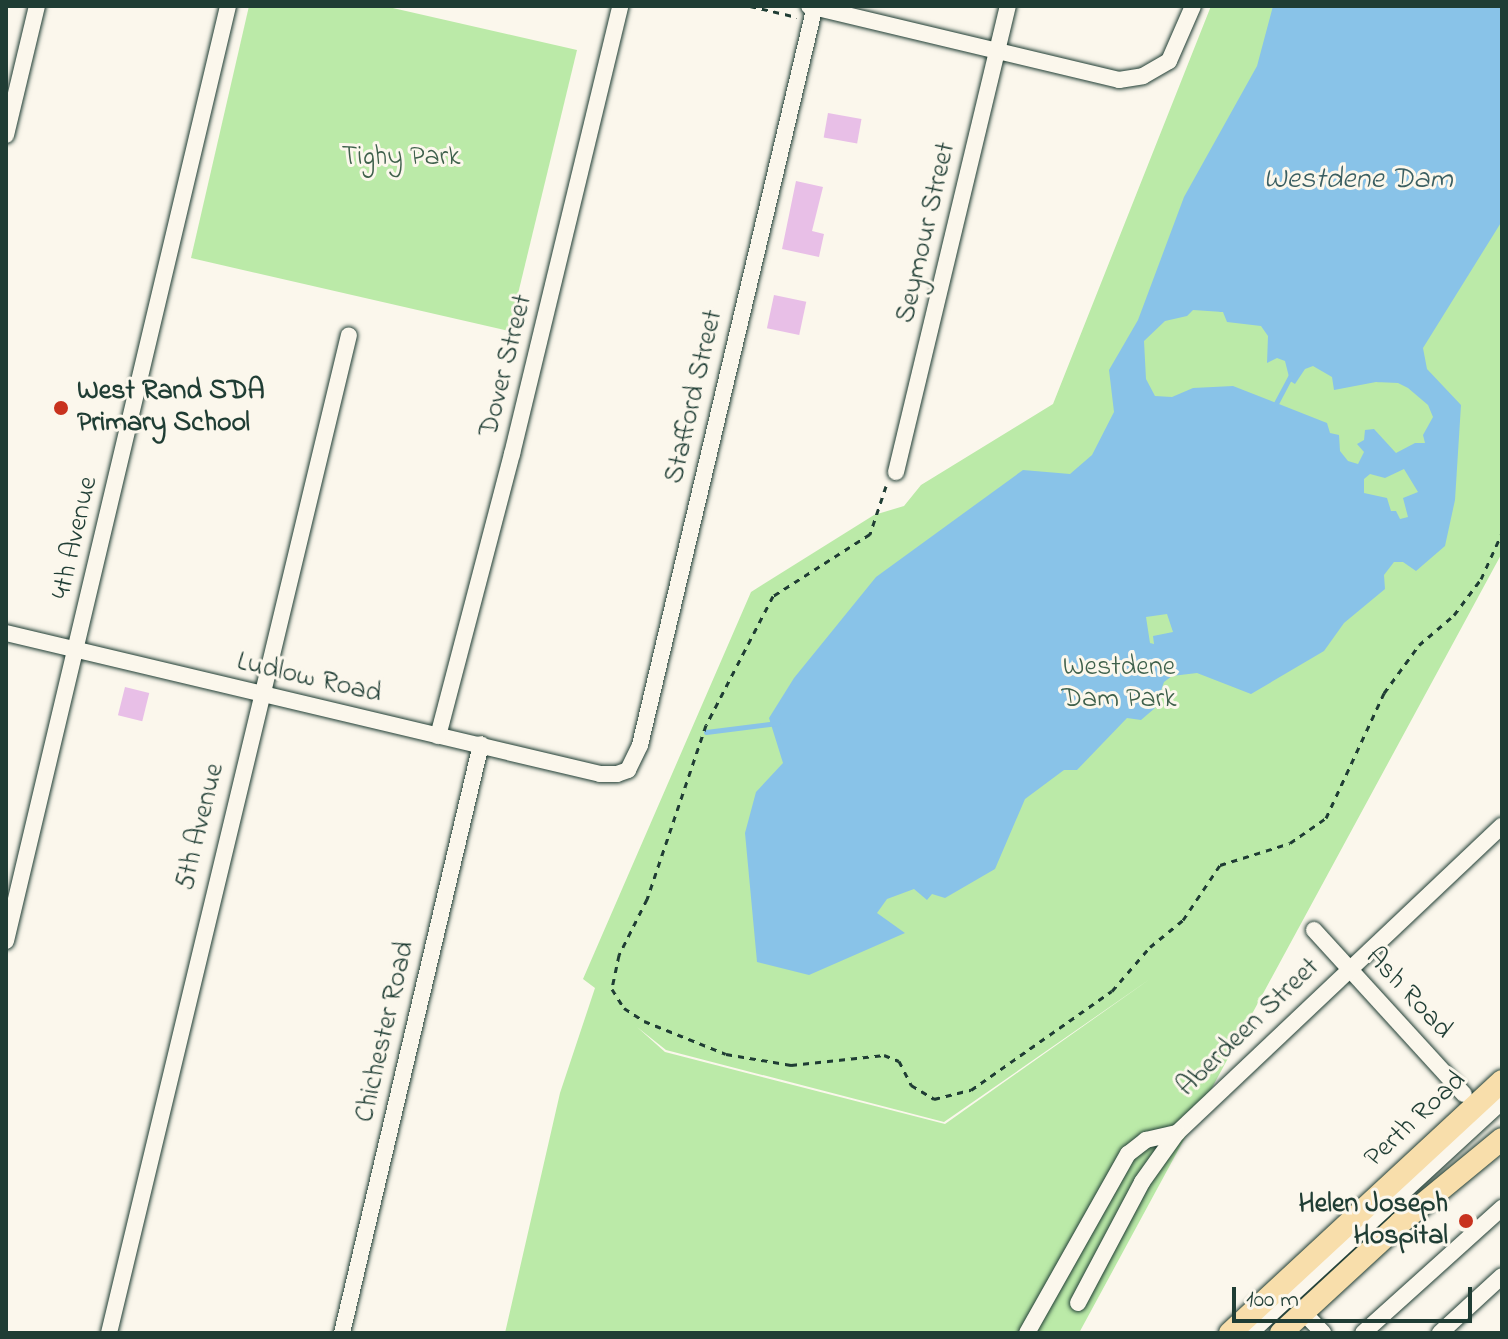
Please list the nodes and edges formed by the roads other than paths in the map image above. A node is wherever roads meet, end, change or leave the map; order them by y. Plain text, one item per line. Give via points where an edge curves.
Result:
1 (37, 6) edge
2 (228, 6) edge
3 (620, 6) edge
4 (813, 6) edge
5 (1008, 6) edge
6 (1193, 6) edge
7 (997, 51) junction
8 (6, 135) edge
9 (349, 335) dead end
10 (896, 472) road end
11 (6, 633) edge
12 (76, 650) junction
13 (260, 694) junction
14 (438, 736) junction
15 (481, 744) junction
16 (600, 774) joint
17 (1502, 826) edge
18 (1314, 930) dead end
19 (6, 941) edge
20 (1349, 969) junction
21 (1502, 1081) edge
22 (1464, 1094) dead end
23 (1502, 1101) edge
24 (1177, 1133) junction
25 (1502, 1139) edge
26 (1502, 1208) edge
27 (1502, 1276) edge
28 (1078, 1303) dead end
29 (1303, 1312) junction
30 (109, 1333) edge
31 (342, 1333) edge
32 (1027, 1333) edge
33 (1230, 1333) edge
34 (1250, 1333) edge
35 (1281, 1333) edge
36 (1323, 1333) edge
37 (1363, 1333) edge
38 (1440, 1333) edge

1 - 8 street
2 - 12 street, 4th Avenue
3 - 14 street, Dover Street
4 - 7 street
4 - 16 street, Stafford Street via 640,745 628,770
5 - 7 street, Seymour Street
6 - 7 street via 1169,61 1143,76 1119,80
7 - 10 street, Seymour Street
9 - 13 street, 5th Avenue
11 - 12 street, Ludlow Road
12 - 13 street, Ludlow Road
12 - 19 street, 4th Avenue
13 - 14 street, Ludlow Road
13 - 30 street, 5th Avenue
14 - 15 street, Ludlow Road
15 - 16 street, Ludlow Road
15 - 31 street, Chichester Road
17 - 20 street, Aberdeen Street
18 - 20 street, Ash Road
20 - 22 street, Ash Road
20 - 24 street, Aberdeen Street
21 - 33 main road, Perth Road
23 - 34 street
24 - 28 street, Aberdeen Street via 1142,1182
24 - 32 street via 1146,1140 1128,1154
25 - 29 main road via 1410,1213
26 - 37 street
27 - 38 street
29 - 35 main road
29 - 36 street

